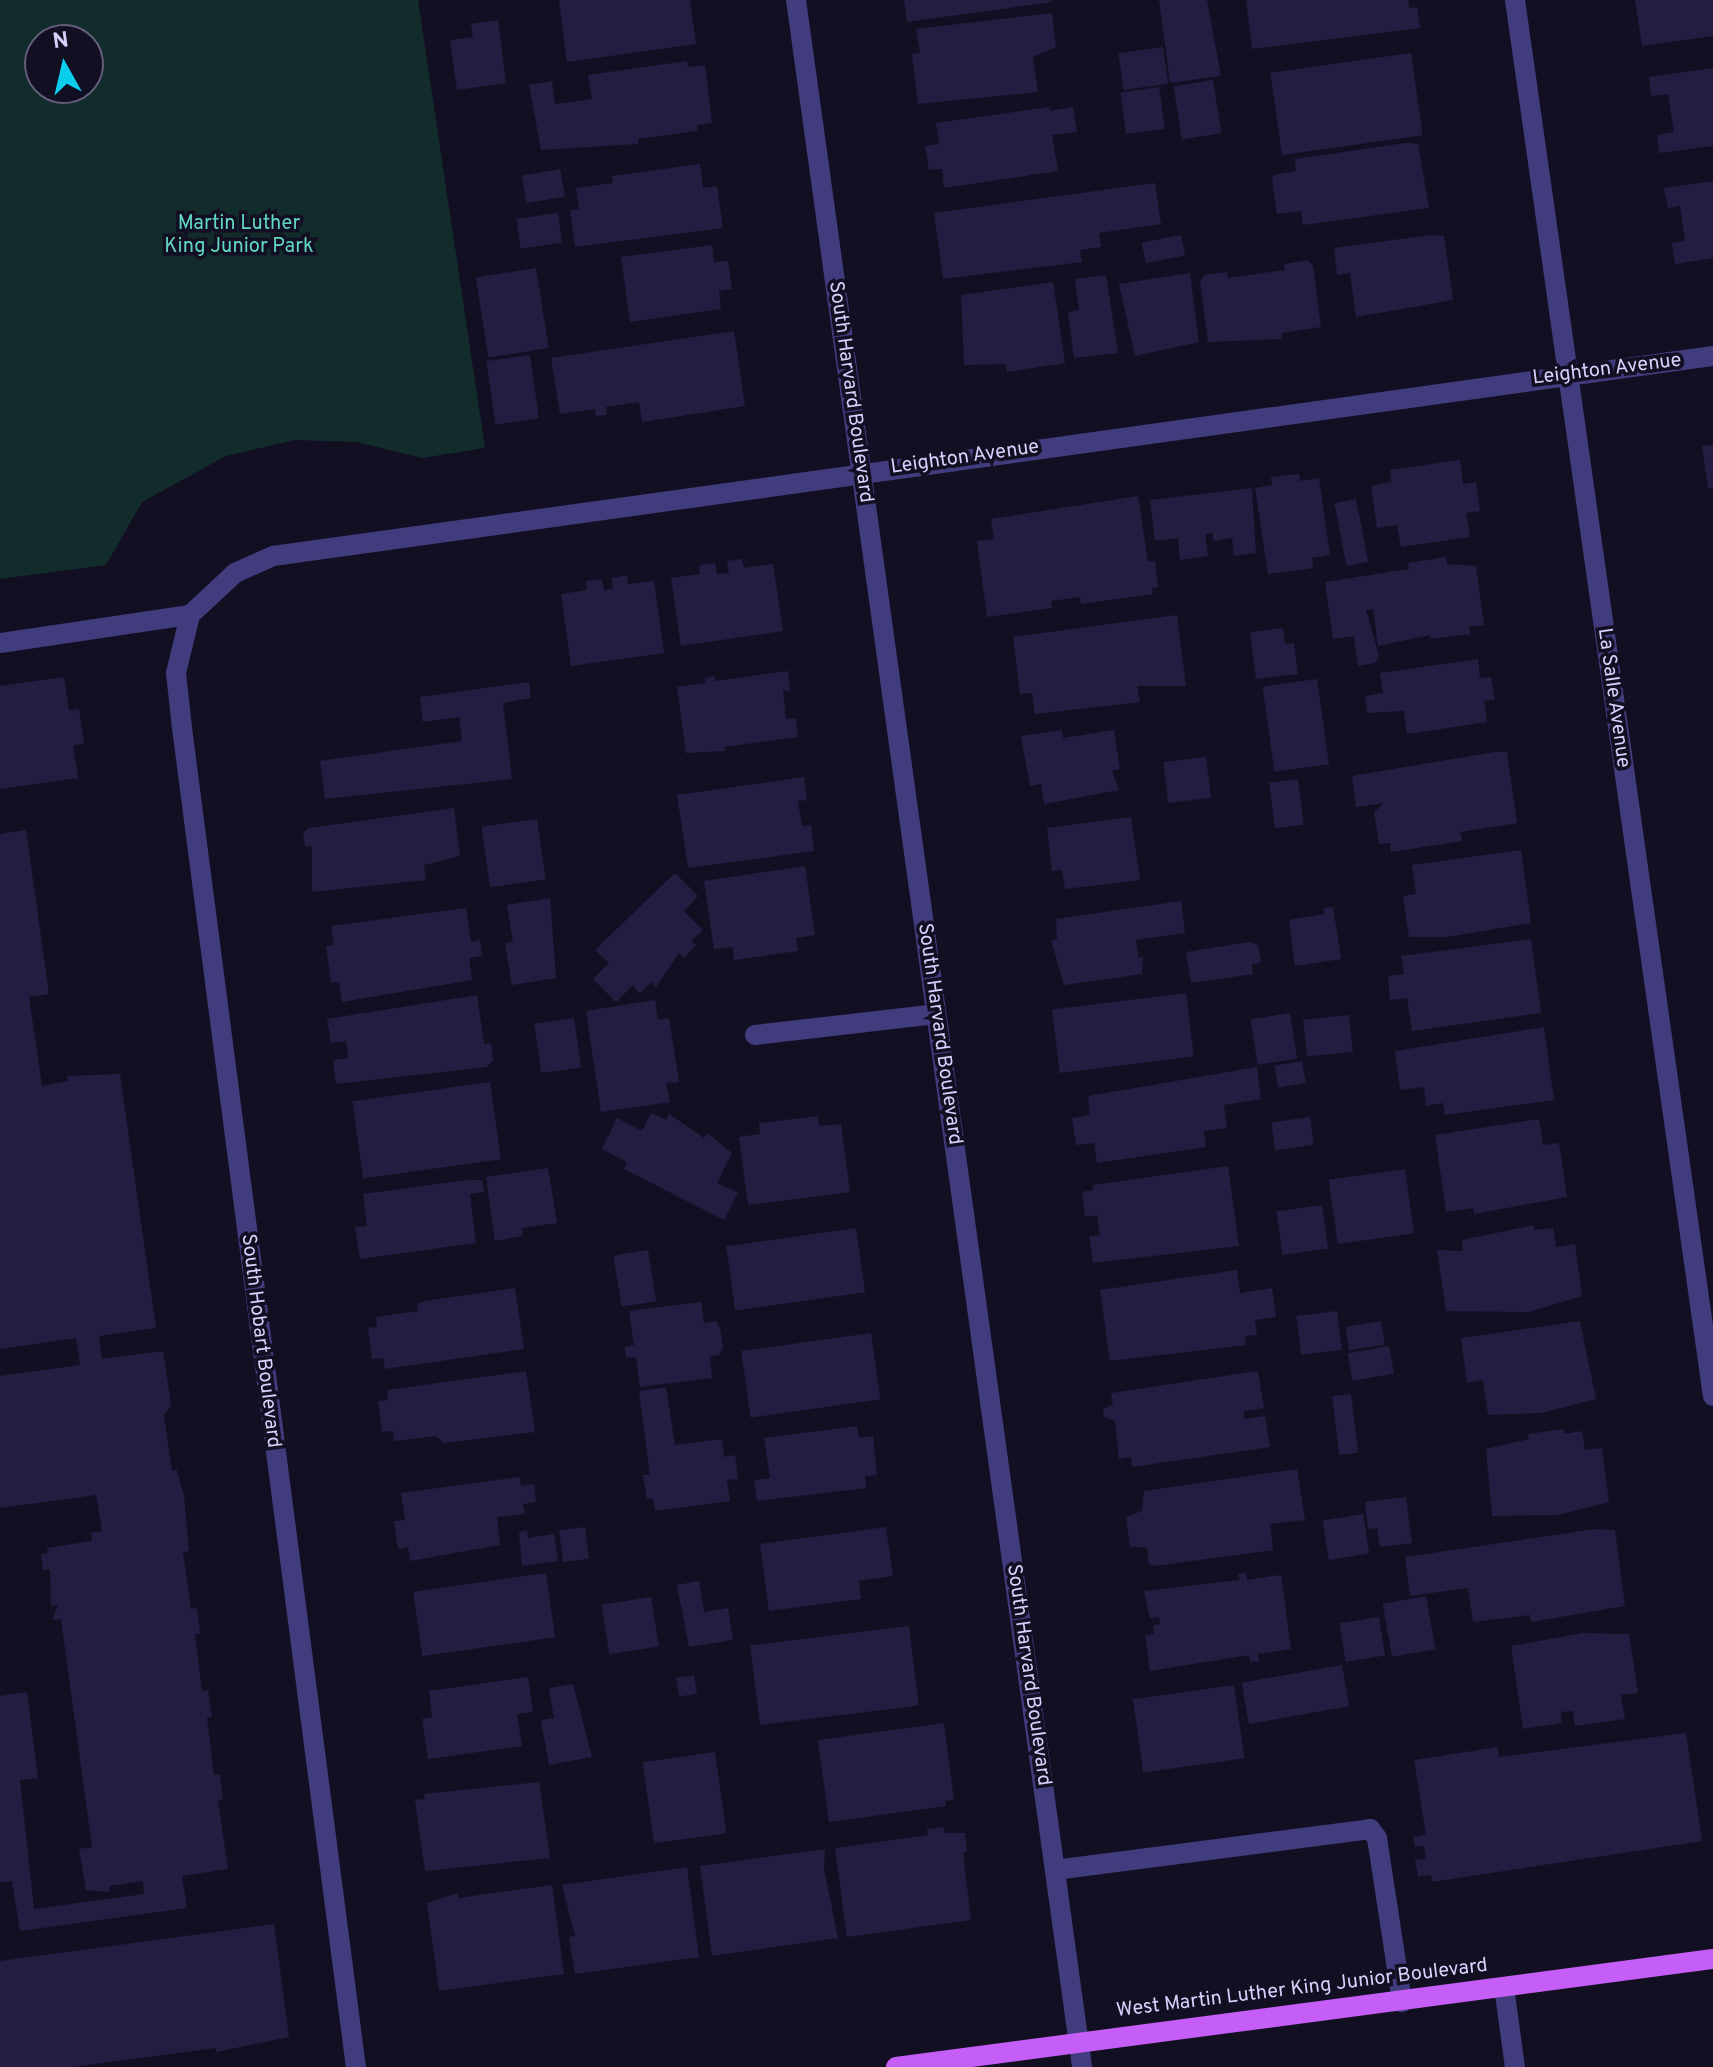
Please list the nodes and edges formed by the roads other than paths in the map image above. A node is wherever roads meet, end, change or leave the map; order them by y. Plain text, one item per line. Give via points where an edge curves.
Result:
1 (796, 0) edge
2 (1515, 0) edge
3 (1713, 356) edge
4 (1567, 375) junction
5 (861, 473) junction
6 (190, 615) junction
7 (0, 643) edge
8 (936, 1014) junction
9 (755, 1035) dead end
10 (1713, 1396) edge
11 (1055, 1870) junction
12 (1713, 1959) edge
13 (1504, 1987) junction
14 (1402, 2002) junction
15 (1079, 2042) junction
16 (356, 2067) edge
17 (896, 2067) edge
18 (1082, 2067) edge
19 (1515, 2067) edge

1 - 5 street, South Harvard Boulevard
2 - 4 street, La Salle Avenue
3 - 4 street, Leighton Avenue
4 - 5 street, Leighton Avenue
4 - 10 street, La Salle Avenue
5 - 6 street, Leighton Avenue via 273,556 235,573
5 - 8 street, South Harvard Boulevard
6 - 7 street
6 - 16 street, South Hobart Boulevard via 176,673 182,728
8 - 9 street
8 - 11 street, South Harvard Boulevard
11 - 14 street via 1370,1829 1377,1838
11 - 15 street, South Harvard Boulevard
12 - 13 main road, West Martin Luther King Junior Boulevard
13 - 14 main road, West Martin Luther King Junior Boulevard
13 - 19 street
14 - 15 main road, West Martin Luther King Junior Boulevard
15 - 17 main road, West Martin Luther King Junior Boulevard
15 - 18 street, South Harvard Boulevard

